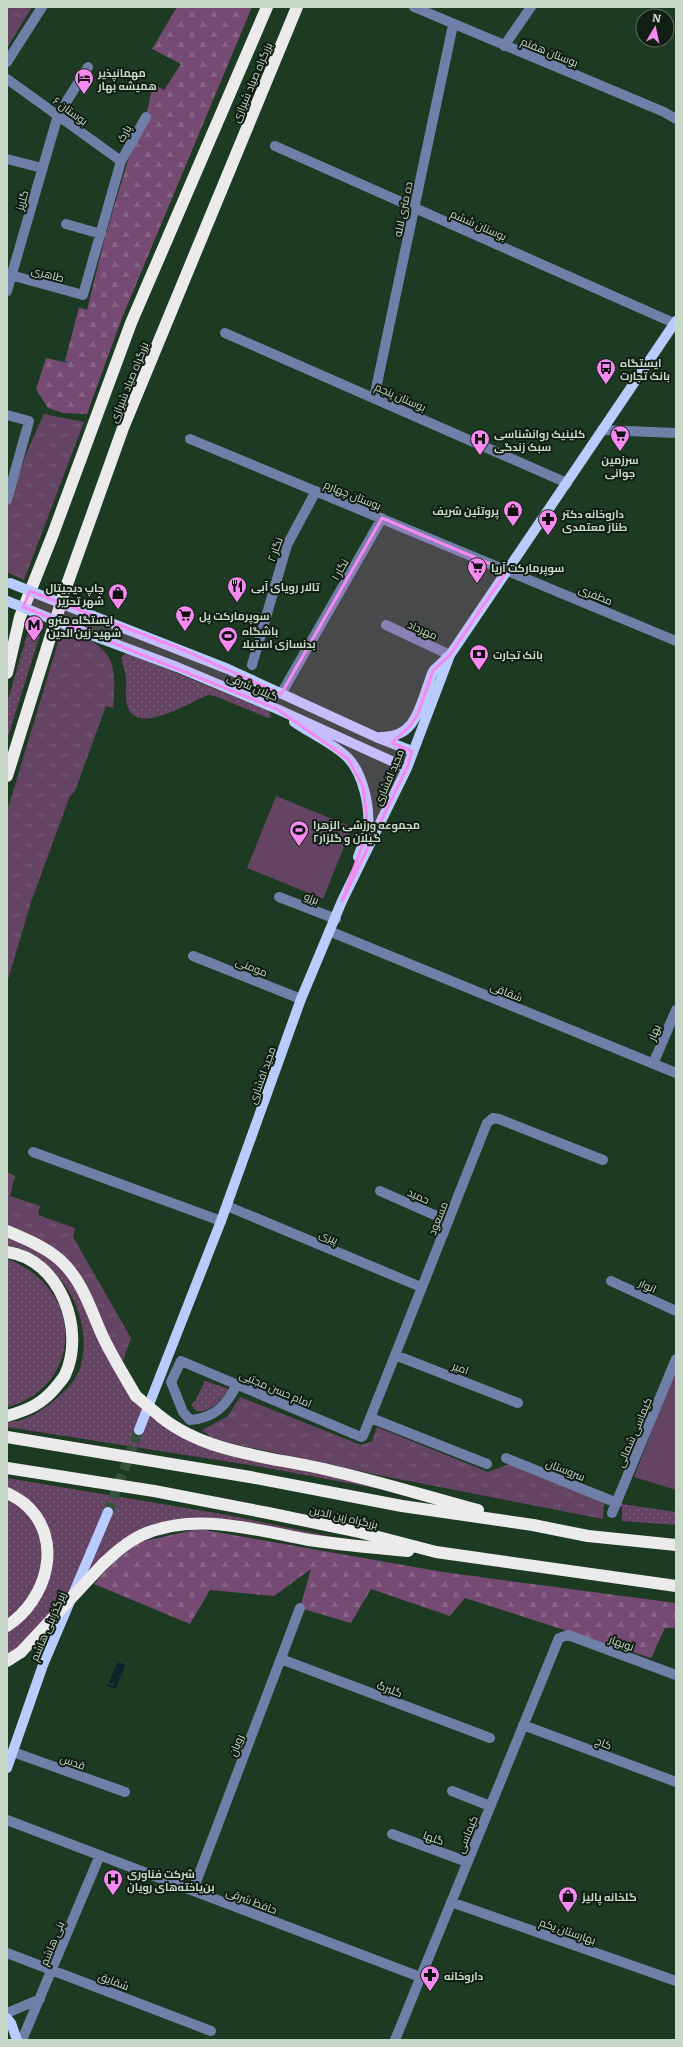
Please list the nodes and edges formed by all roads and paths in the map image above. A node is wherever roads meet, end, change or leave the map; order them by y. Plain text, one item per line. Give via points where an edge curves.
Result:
1 (42, 7) edge
2 (266, 7) edge
3 (297, 7) edge
4 (414, 7) edge
5 (531, 7) edge
6 (453, 24) junction
7 (504, 46) junction
8 (7, 62) edge
9 (88, 67) dead end
10 (7, 79) edge
11 (58, 115) junction
12 (146, 117) dead end
13 (676, 119) edge
14 (275, 146) dead end
15 (7, 159) edge
16 (121, 161) junction
17 (42, 168) junction
18 (414, 208) junction
19 (66, 224) dead end
20 (100, 234) junction
21 (9, 275) edge
22 (7, 291) edge
23 (83, 295) joint
24 (675, 323) edge
25 (225, 333) dead end
26 (374, 398) junction
27 (7, 415) edge
28 (602, 430) junction
29 (676, 433) edge
30 (190, 439) dead end
31 (567, 483) junction
32 (316, 491) junction
33 (7, 500) edge
34 (382, 518) junction
35 (506, 571) junction
36 (9, 582) edge
37 (7, 601) edge
38 (20, 616) junction
39 (386, 625) dead end
40 (7, 630) edge
41 (676, 640) edge
42 (450, 655) junction
43 (252, 664) dead end
44 (7, 673) edge
45 (281, 694) junction
46 (278, 710) junction
47 (376, 737) junction
48 (412, 751) junction
49 (407, 768) junction
50 (7, 776) edge
51 (279, 897) dead end
52 (342, 900) junction
53 (336, 919) junction
54 (330, 931) junction
55 (193, 956) dead end
56 (301, 999) junction
57 (676, 1010) edge
58 (653, 1064) junction
59 (676, 1073) edge
60 (33, 1152) dead end
61 (603, 1160) dead end
62 (380, 1191) dead end
63 (227, 1206) junction
64 (221, 1221) junction
65 (448, 1222) junction
66 (7, 1231) edge
67 (7, 1252) edge
68 (611, 1281) dead end
69 (421, 1287) junction
70 (676, 1311) edge
71 (395, 1354) junction
72 (676, 1359) edge
73 (674, 1370) edge
74 (237, 1384) junction
75 (518, 1403) dead end
76 (7, 1416) edge
77 (372, 1418) junction
78 (139, 1430) tunnel mouth
79 (7, 1437) edge
80 (362, 1437) joint
81 (506, 1458) dead end
82 (487, 1464) dead end
83 (7, 1468) edge
84 (7, 1493) edge
85 (617, 1503) junction
86 (108, 1512) tunnel mouth
87 (612, 1513) dead end
88 (533, 1525) junction
89 (672, 1544) edge
90 (436, 1552) junction
91 (676, 1586) edge
92 (300, 1608) dead end
93 (7, 1626) edge
94 (559, 1638) joint
95 (281, 1659) junction
96 (7, 1661) edge
97 (676, 1675) edge
98 (523, 1725) junction
99 (490, 1738) dead end
100 (13, 1752) junction
101 (7, 1768) edge
102 (676, 1782) edge
103 (452, 1791) dead end
104 (125, 1792) dead end
105 (490, 1806) junction
106 (7, 1820) edge
107 (392, 1834) dead end
108 (100, 1855) junction
109 (467, 1862) junction
110 (193, 1890) junction
111 (451, 1902) junction
112 (7, 1953) edge
113 (53, 1970) junction
114 (420, 1977) junction
115 (676, 1981) edge
116 (40, 1999) junction
117 (7, 2013) edge
118 (7, 2018) edge
119 (211, 2031) dead end
120 (17, 2040) edge
121 (22, 2040) edge
122 (395, 2040) edge

1 - 8 street
2 - 38 highway, بزرگراه صیاد شیرازی via 131,323
3 - 50 highway, بزرگراه صیاد شیرازی via 124,428 61,603
4 - 6 street, بوستان هفتم
5 - 7 street
6 - 7 street, بوستان هفتم
6 - 18 street, ده متری لاله
7 - 13 street, بوستان هفتم
9 - 11 street, گلریز
10 - 11 street, بوستان ۶
11 - 16 street, بوستان ۶
11 - 17 street, گلریز
12 - 16 street, پارک
14 - 18 street, بوستان ششم
15 - 17 street
16 - 20 street, پارک
17 - 21 street, گلریز
18 - 24 street, بوستان ششم
18 - 26 street, ده متری لاله
19 - 20 street
20 - 23 street, پارک
21 - 22 street, گلریز
21 - 23 street, طاهری
24 - 28 main road, مجید افشاری
25 - 26 street, بوستان پنجم
26 - 31 street, بوستان پنجم
27 - 33 street via 29,421
28 - 29 street
28 - 31 main road, مجید افشاری
30 - 32 street, بوستان چهارم
31 - 35 main road, مجید افشاری
32 - 34 street, بوستان چهارم
32 - 43 street, نگار ۲ via 287,545
34 - 35 street, بوستان چهارم
34 - 45 street, نگار ۱
35 - 41 street, مظفری
35 - 42 main road, مجید افشاری
36 - 45 main road, گیلان شرقی, bridge via 184,650
37 - 46 main road, گیلان شرقی, bridge via 177,667
38 - 40 highway
38 - 44 highway, بزرگراه صیاد شیرازی
39 - 42 street, مهرداد
42 - 47 main road, گیلان شرقی via 433,671 418,714 410,726 402,734
42 - 48 main road, مجید افشاری
45 - 47 main road, گیلان شرقی
46 - 49 main road, گیلان شرقی
46 - 52 main road via 348,759 363,787 368,808 368,829
47 - 48 main road, گیلان شرقی
48 - 49 main road, مجید افشاری
49 - 52 main road, مجید افشاری
51 - 53 street, برزو
52 - 53 main road, مجید افشاری
53 - 54 main road, مجید افشاری
54 - 56 main road, مجید افشاری
54 - 58 street, شقاقی
55 - 56 street, مومنی
56 - 63 main road, مجید افشاری
57 - 58 street, بهار
58 - 59 street, شقاقی
60 - 64 street
61 - 65 street, مسعود via 493,1118 487,1123
62 - 65 street, حمید
63 - 64 main road, مجید افشاری
63 - 69 street, پیری
64 - 78 main road, مجید افشاری
65 - 69 street, مسعود
66 - 88 highway, bridge via 45,1249 73,1274 104,1339 136,1396 172,1426 224,1447 335,1472
67 - 76 highway via 27,1258 39,1265 52,1278 63,1296 70,1317 72,1336 65,1376 46,1399 25,1411
68 - 70 street, انوار
69 - 71 street, مسعود
71 - 75 street, امیر
71 - 77 street, مسعود
72 - 73 street, کیماسی شمالی
73 - 85 street, کیماسی شمالی
74 - 74 street, امام حسن مجتبی via 181,1361 171,1382 183,1412 190,1420 203,1419 216,1412 231,1397
74 - 80 street, امام حسن مجتبی
77 - 80 street, مسعود
77 - 82 street
79 - 88 highway, بزرگراه زین الدین via 250,1477 402,1506
81 - 85 street, سروستان
83 - 90 highway, بزرگراه زین الدین via 154,1491 268,1513 359,1532
84 - 93 highway via 25,1504 33,1513 46,1536 48,1553 44,1579 39,1591 26,1610
85 - 87 street, کیماسی شمالی
86 - 100 main road, زیرگذر بنی هاشم via 43,1665
88 - 89 highway, بزرگراه زین الدین via 588,1536
90 - 91 highway, بزرگراه زین الدین
90 - 96 highway, bridge via 351,1547 229,1526 182,1524 142,1535 116,1552 21,1652
92 - 95 street, رویان
94 - 97 street, نوبهار via 568,1635
94 - 98 street, کیماسی
95 - 99 street, گلبرگ
95 - 110 street, رویان
98 - 102 street, کاج
98 - 105 street, کیماسی
100 - 101 main road
100 - 104 street, قدس
103 - 105 street
105 - 109 street, کیماسی
106 - 108 street, حافظ شرقی
107 - 109 street, گلها
108 - 110 street, حافظ شرقی
108 - 113 street, بنی هاشم
109 - 111 street, کیماسی
110 - 114 street, حافظ شرقی
111 - 114 street, کیماسی
111 - 115 street, بهارستان یکم
112 - 113 street, شقایق
113 - 116 street, بنی هاشم
113 - 119 street, شقایق
114 - 122 street, کیماسی
116 - 117 street
116 - 121 street, بنی هاشم
118 - 120 main road

